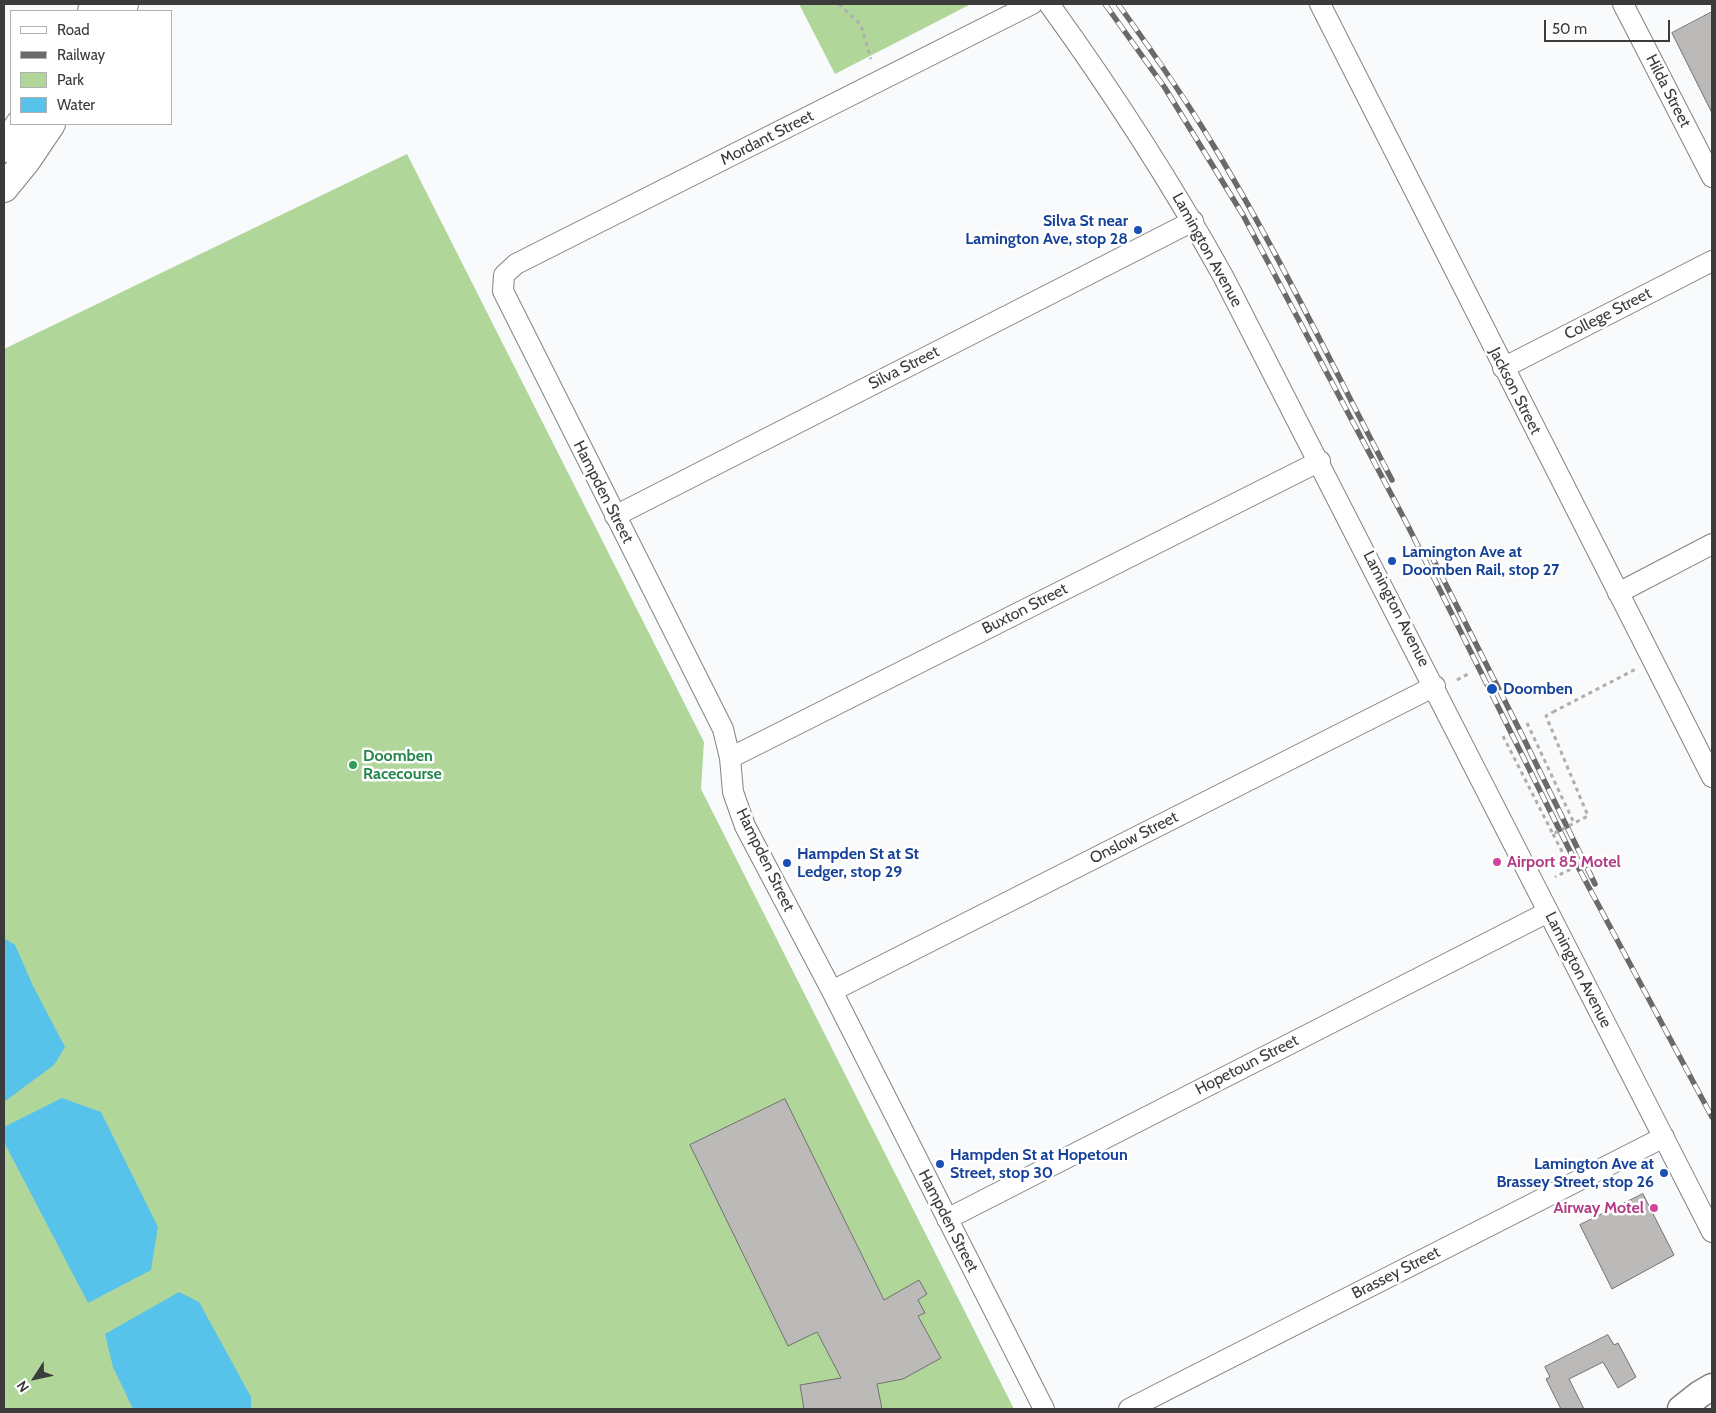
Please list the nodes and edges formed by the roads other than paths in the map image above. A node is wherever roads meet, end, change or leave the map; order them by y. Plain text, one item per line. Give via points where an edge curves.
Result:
1 (1032, 4) edge
2 (1049, 4) edge
3 (1320, 4) edge
4 (1623, 4) edge
5 (19, 125) edge
6 (50, 125) edge
7 (4, 148) edge
8 (1712, 177) edge
9 (4, 188) edge
10 (1193, 221) junction
11 (1712, 261) edge
12 (504, 275) joint
13 (1503, 368) junction
14 (1320, 461) junction
15 (615, 516) junction
16 (1712, 544) edge
17 (1618, 593) junction
18 (1435, 686) junction
19 (730, 758) junction
20 (1712, 777) edge
21 (1548, 912) junction
22 (832, 990) junction
23 (1664, 1137) junction
24 (947, 1218) junction
25 (1712, 1232) edge
26 (1712, 1387) edge
27 (1712, 1407) edge
28 (1044, 1409) edge
29 (1129, 1409) edge
30 (1681, 1409) edge
31 (1708, 1409) edge

1 - 12 street, Mordant Street via 516,264
2 - 10 street, Lamington Avenue via 1097,70
3 - 13 street, Jackson Street
4 - 8 street, Hilda Street
5 - 7 highway
6 - 9 highway
10 - 14 street, Lamington Avenue
10 - 15 street, Silva Street
11 - 13 street, College Street
12 - 15 street, Hampden Street via 503,291
13 - 17 street, Jackson Street
14 - 18 street, Lamington Avenue
14 - 19 street, Buxton Street
15 - 19 street, Hampden Street via 723,729
16 - 17 street
17 - 20 street, Jackson Street
18 - 21 street, Lamington Avenue
18 - 22 street, Onslow Street
19 - 22 street, Hampden Street via 733,792 745,826
21 - 23 street, Lamington Avenue
21 - 24 street, Hopetoun Street
22 - 24 street, Hampden Street
23 - 25 street, Lamington Avenue
23 - 29 street, Brassey Street
24 - 28 street, Hampden Street
26 - 30 main road
27 - 31 main road

